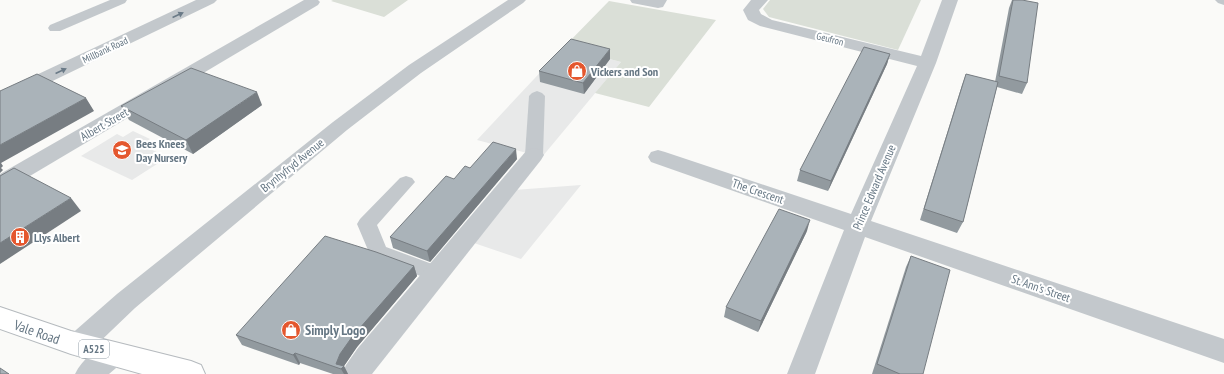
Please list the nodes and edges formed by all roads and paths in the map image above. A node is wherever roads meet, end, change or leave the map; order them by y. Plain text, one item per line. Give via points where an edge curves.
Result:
1 (121, 0) edge
2 (209, 0) edge
3 (518, 0) edge
4 (636, 0) edge
5 (661, 0) edge
6 (760, 0) edge
7 (949, 0) edge
8 (312, 2) dead end
9 (55, 28) dead end
10 (927, 63) junction
11 (537, 96) dead end
12 (0, 99) edge
13 (534, 155) joint
14 (658, 157) dead end
15 (406, 182) dead end
16 (0, 184) edge
17 (858, 225) junction
18 (436, 274) junction
19 (0, 318) edge
20 (78, 345) junction
21 (1224, 351) edge
22 (113, 354) junction
23 (89, 374) edge
24 (191, 374) edge
25 (356, 374) edge
26 (801, 374) edge

1 - 9 lane
12 -> 2 street, Millbank Road
3 - 20 street, Brynhyfryd Avenue via 415,69 340,126 126,301
4 - 5 lane via 658,4
6 - 10 street, Geufron via 751,10 754,17 766,23
7 - 10 street, Prince Edward Avenue
8 - 16 street, Albert Street
10 - 17 street, Prince Edward Avenue
11 - 13 lane
13 - 18 street
14 - 17 street, The Crescent
15 - 18 lane via 367,224 378,252
17 - 21 street, St. Ann's Street
17 - 26 street, Prince Edward Avenue
18 - 25 street
19 - 20 main road, Vale Road / A525 via 37,333
20 - 22 main road, Vale Road / A525
22 - 23 street
22 - 24 main road, Vale Road / A525

